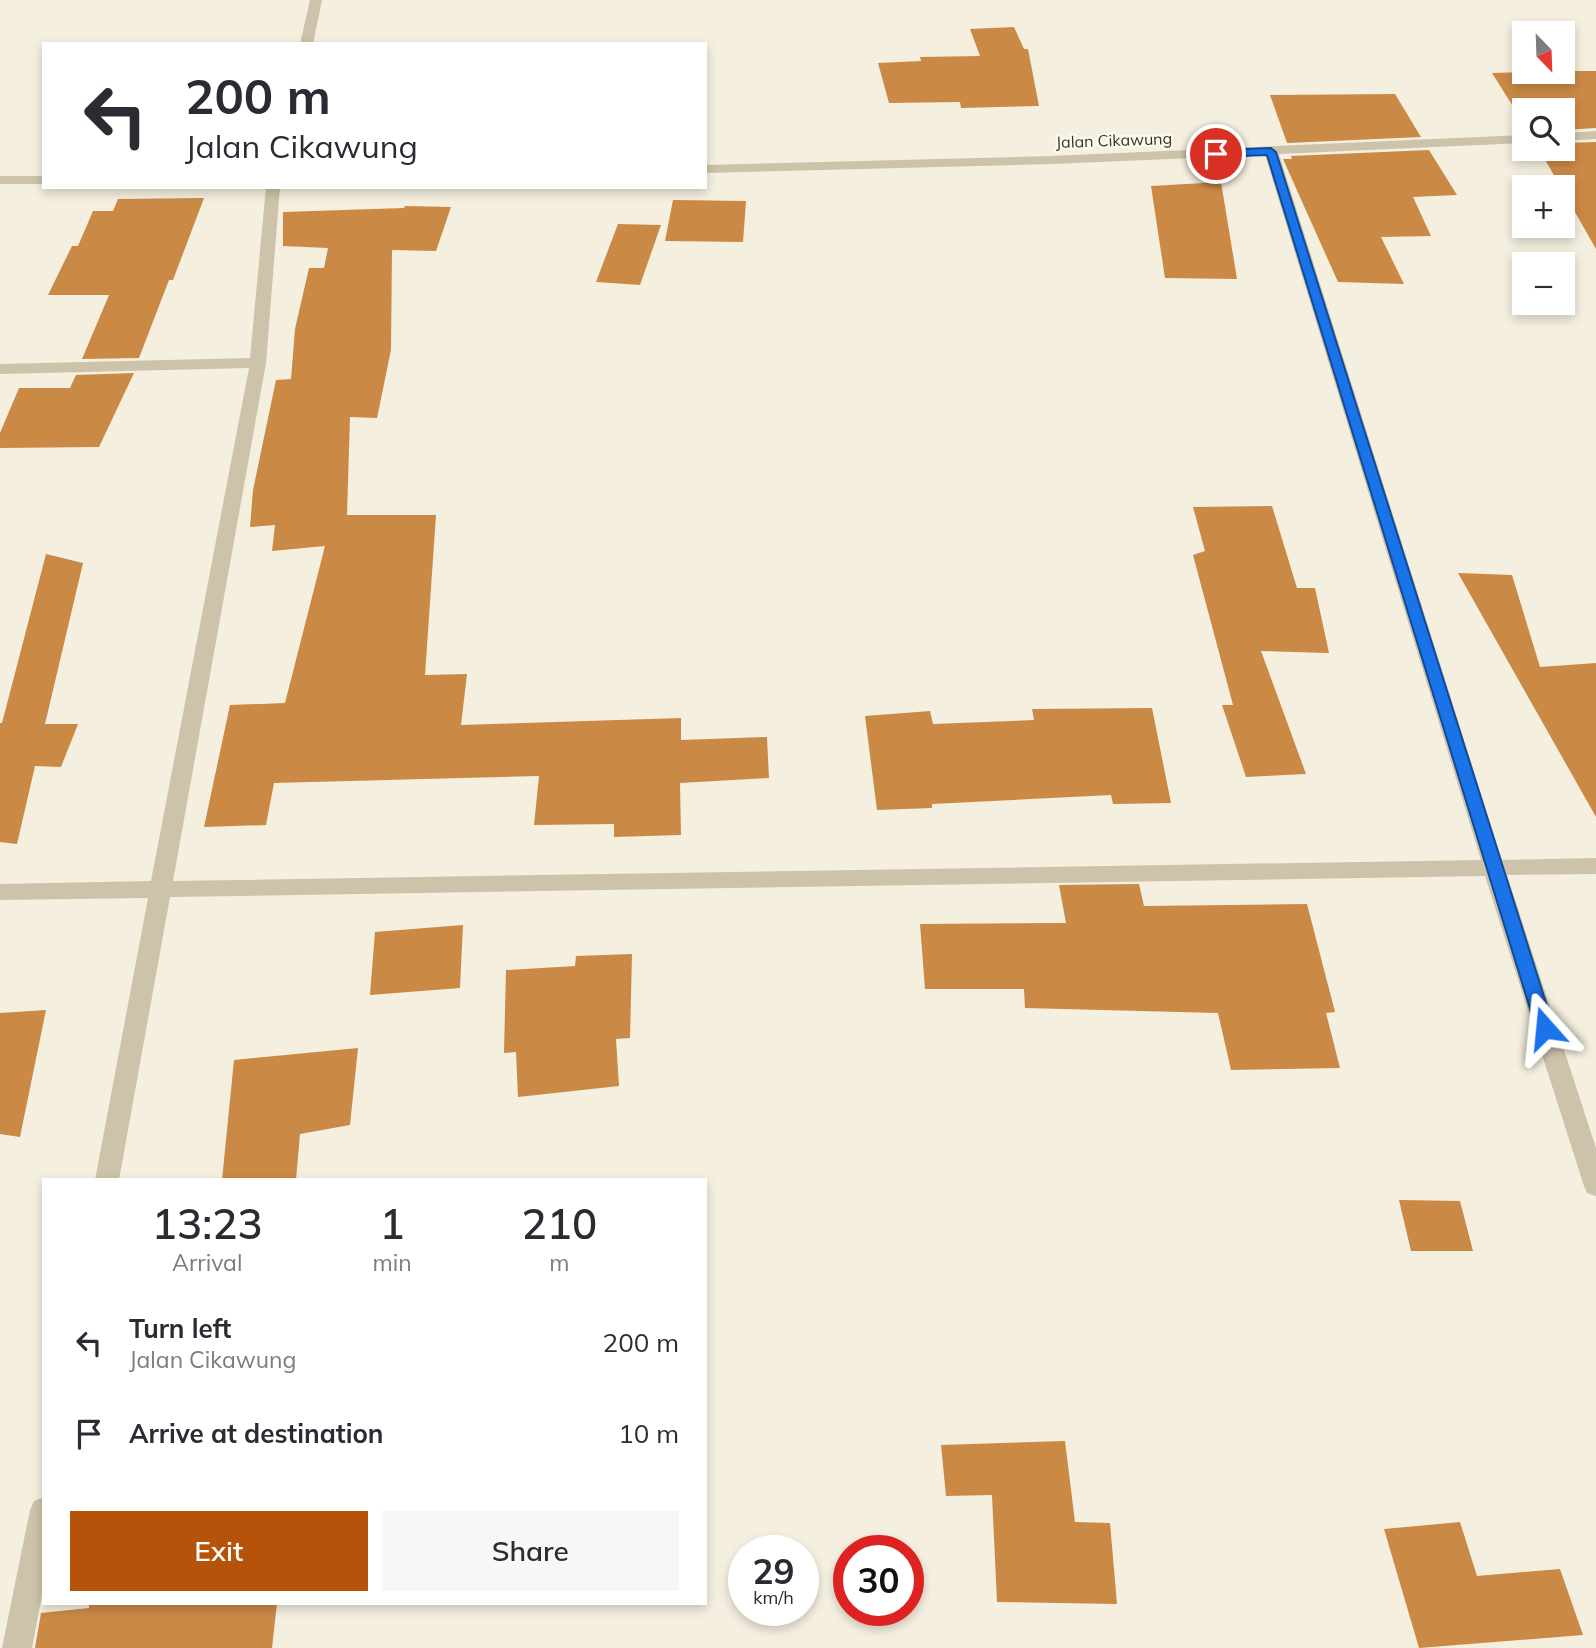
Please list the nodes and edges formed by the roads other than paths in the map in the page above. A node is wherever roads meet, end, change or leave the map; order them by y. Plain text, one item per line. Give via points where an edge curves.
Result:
1 (316, 0) edge
2 (306, 42) edge
3 (1596, 135) edge
4 (1575, 136) edge
5 (1512, 140) edge
6 (1271, 152) junction
7 (707, 169) edge
8 (0, 180) edge
9 (42, 180) edge
10 (273, 189) edge
11 (258, 363) junction
12 (0, 369) edge
13 (1596, 866) edge
14 (1494, 869) junction
15 (162, 890) junction
16 (0, 892) edge
17 (107, 1178) edge
18 (1596, 1186) edge
19 (42, 1520) edge
20 (17, 1648) edge

1 - 2 street
3 - 4 street
5 - 6 street, Jalan Cikawung
6 - 7 street, Jalan Cikawung
6 - 14 street
8 - 9 street
10 - 11 street
11 - 12 street
11 - 15 street
13 - 14 street
14 - 15 street
14 - 18 street
15 - 16 street
15 - 17 street
19 - 20 street

